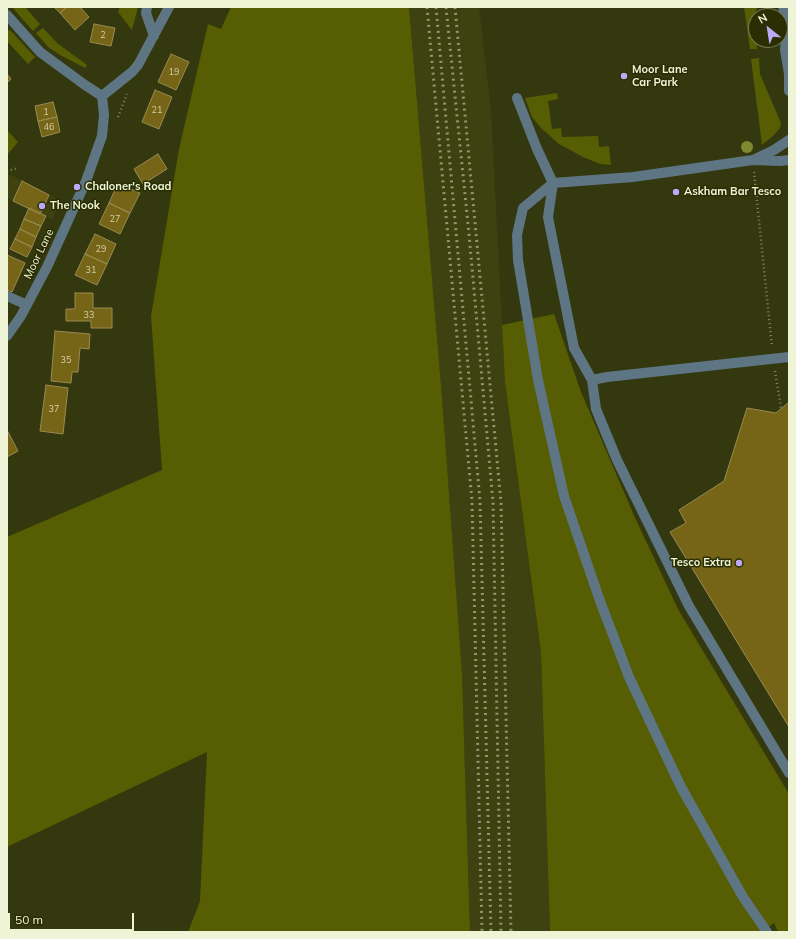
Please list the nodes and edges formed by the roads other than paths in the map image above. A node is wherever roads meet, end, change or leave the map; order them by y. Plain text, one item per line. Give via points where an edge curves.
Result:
1 (147, 7) edge
2 (169, 7) edge
3 (7, 15) edge
4 (154, 36) junction
5 (785, 48) edge
6 (789, 74) edge
7 (789, 91) edge
8 (102, 96) junction
9 (517, 98) dead end
10 (789, 140) edge
11 (753, 160) junction
12 (789, 160) edge
13 (553, 182) junction
14 (7, 296) edge
15 (27, 305) junction
16 (7, 336) edge
17 (789, 357) edge
18 (592, 380) junction
19 (789, 773) edge
20 (767, 932) edge

1 - 4 street via 146,13
2 - 4 street
3 - 8 street via 40,52
4 - 8 street via 132,72
5 - 6 street
6 - 7 street
8 - 15 street, Moor Lane via 102,136 47,268
9 - 13 street
10 - 11 street
11 - 12 street
11 - 13 street via 634,177
13 - 18 street via 548,217 574,348
13 - 20 street via 523,208 517,235 518,260 538,380 564,496 629,677 681,786 743,897
14 - 15 street
15 - 16 street, Moor Lane
17 - 18 street
18 - 19 street via 596,409 617,460 688,606

